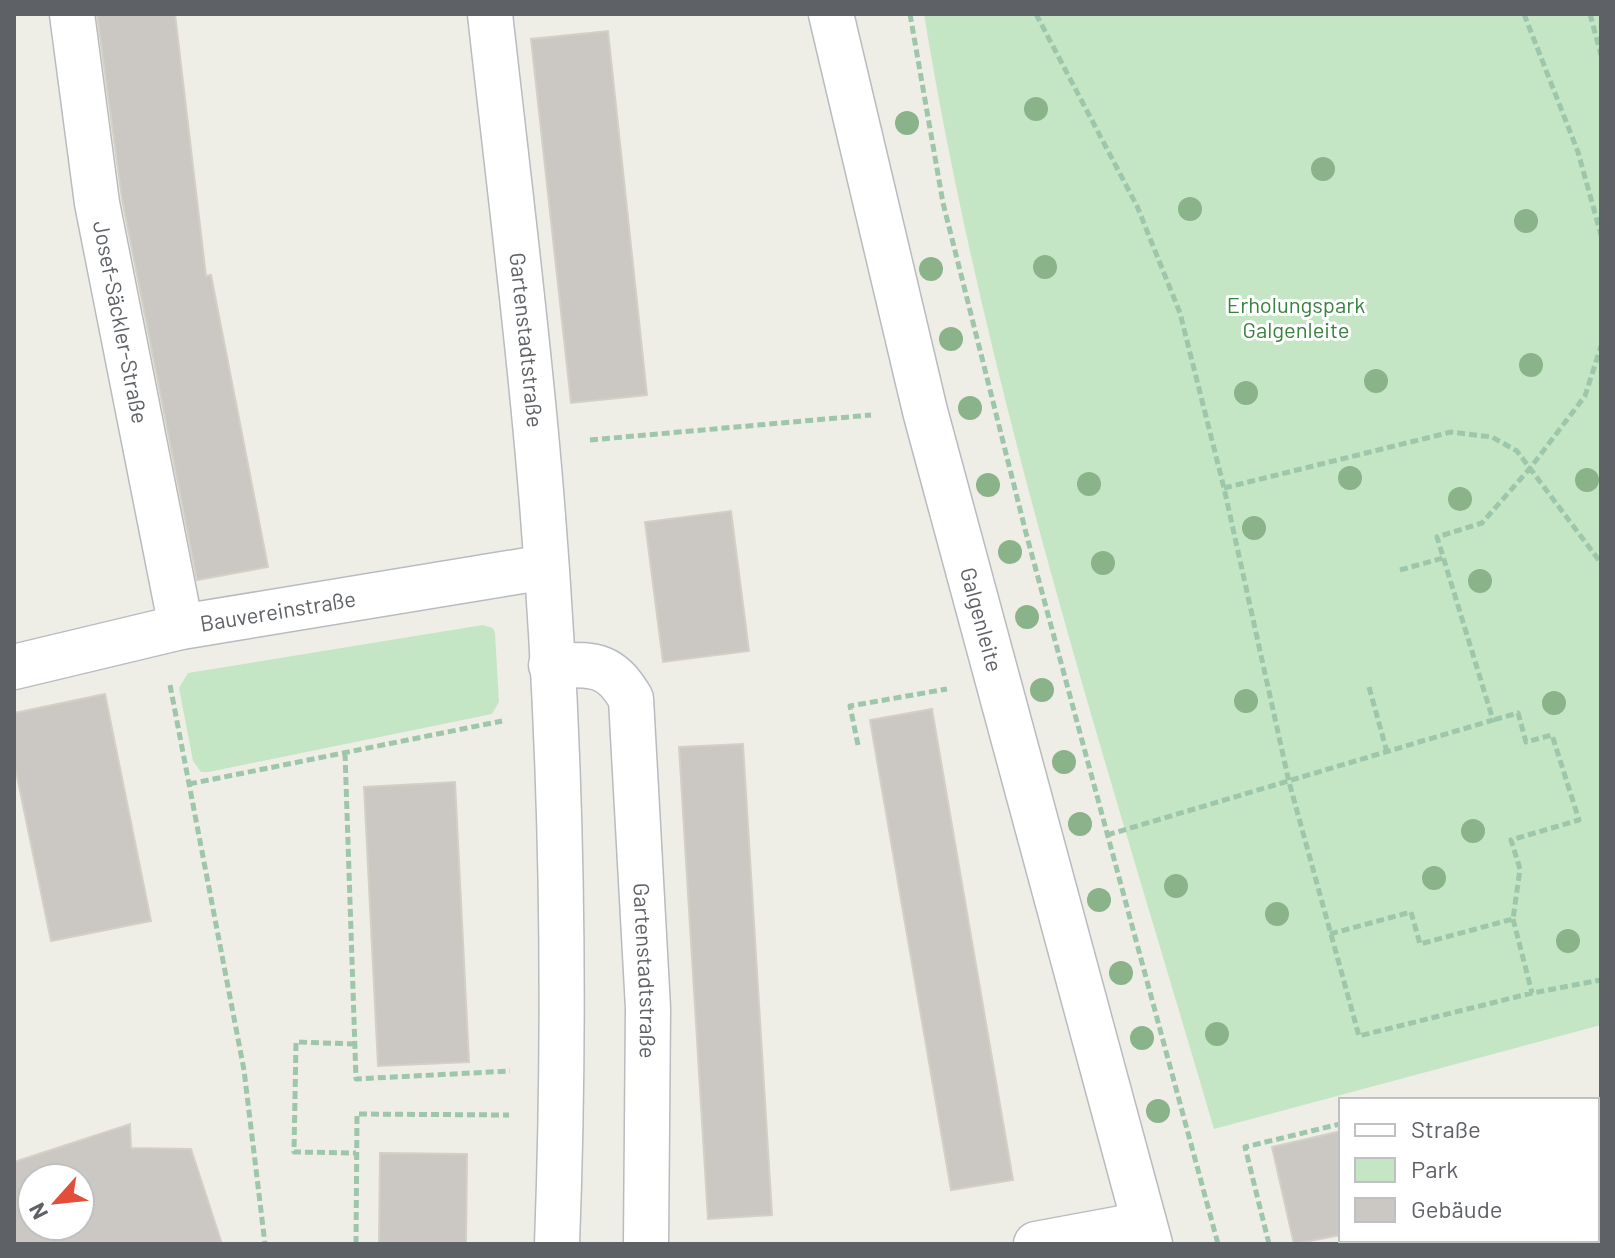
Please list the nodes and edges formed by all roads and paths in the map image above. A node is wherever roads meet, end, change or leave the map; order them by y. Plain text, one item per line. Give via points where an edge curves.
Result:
1 (72, 14) edge
2 (490, 14) edge
3 (831, 14) edge
4 (910, 14) edge
5 (1036, 14) edge
6 (1524, 14) edge
7 (1590, 14) edge
8 (1601, 55) edge
9 (1601, 235) edge
10 (1601, 346) edge
11 (925, 411) junction
12 (537, 445) junction
13 (1531, 467) junction
14 (1224, 488) junction
15 (1443, 558) junction
16 (1601, 563) edge
17 (546, 567) junction
18 (1400, 570) dead end
19 (170, 629) junction
20 (551, 665) junction
21 (14, 667) edge
22 (995, 680) junction
23 (1369, 687) dead end
24 (552, 711) junction
25 (1493, 720) junction
26 (858, 745) dead end
27 (1387, 752) junction
28 (345, 753) junction
29 (1289, 782) junction
30 (189, 784) junction
31 (1107, 835) junction
32 (1513, 919) junction
33 (1330, 934) junction
34 (1601, 980) edge
35 (1532, 993) junction
36 (355, 1044) junction
37 (563, 1069) junction
38 (562, 1115) junction
39 (1339, 1124) edge
40 (356, 1153) junction
41 (1147, 1234) edge
42 (265, 1244) edge
43 (356, 1244) edge
44 (557, 1244) edge
45 (646, 1244) edge
46 (1036, 1244) edge
47 (1218, 1244) edge
48 (1269, 1244) edge

1 - 19 street, Josef-Säckler-Straße via 97,203
2 - 12 street, Gartenstadtstraße
3 - 11 street, Galgenleite
4 - 31 path via 946,218
5 - 14 path via 1143,219 1180,313
6 - 9 path via 1578,152
7 - 8 path
10 - 13 path via 1585,396
11 - 12 path
11 - 22 street, Galgenleite
12 - 17 street, Gartenstadtstraße
13 - 14 path via 1517,451 1492,437 1451,432
13 - 15 path via 1482,523 1437,537
13 - 16 path
14 - 29 path
15 - 18 path
15 - 25 path
17 - 19 street, Bauvereinstraße
17 - 20 street, Gartenstadtstraße
19 - 21 street, Bauvereinstraße
19 - 30 path
20 - 24 street, Gartenstadtstraße
20 - 45 street, Gartenstadtstraße via 596,665 619,678 631,699 648,1008
22 - 26 path via 850,706
22 - 41 street, Galgenleite
23 - 27 path
24 - 28 path
24 - 37 street, Gartenstadtstraße
25 - 27 path
25 - 32 path via 1518,713 1526,742 1552,735 1579,820 1511,840 1520,869
27 - 29 path
28 - 30 path
28 - 36 path
29 - 31 path
29 - 33 path
30 - 42 path via 244,1070
31 - 47 path
32 - 33 path via 1420,944 1411,912
32 - 35 path
33 - 35 path via 1359,1036
34 - 35 path
36 - 37 path via 356,1079
36 - 40 path via 296,1042 294,1152
37 - 38 street, Gartenstadtstraße
38 - 40 path via 357,1114
38 - 44 street, Gartenstadtstraße
39 - 48 path via 1245,1147
40 - 43 path
41 - 46 street, Galgenleite

